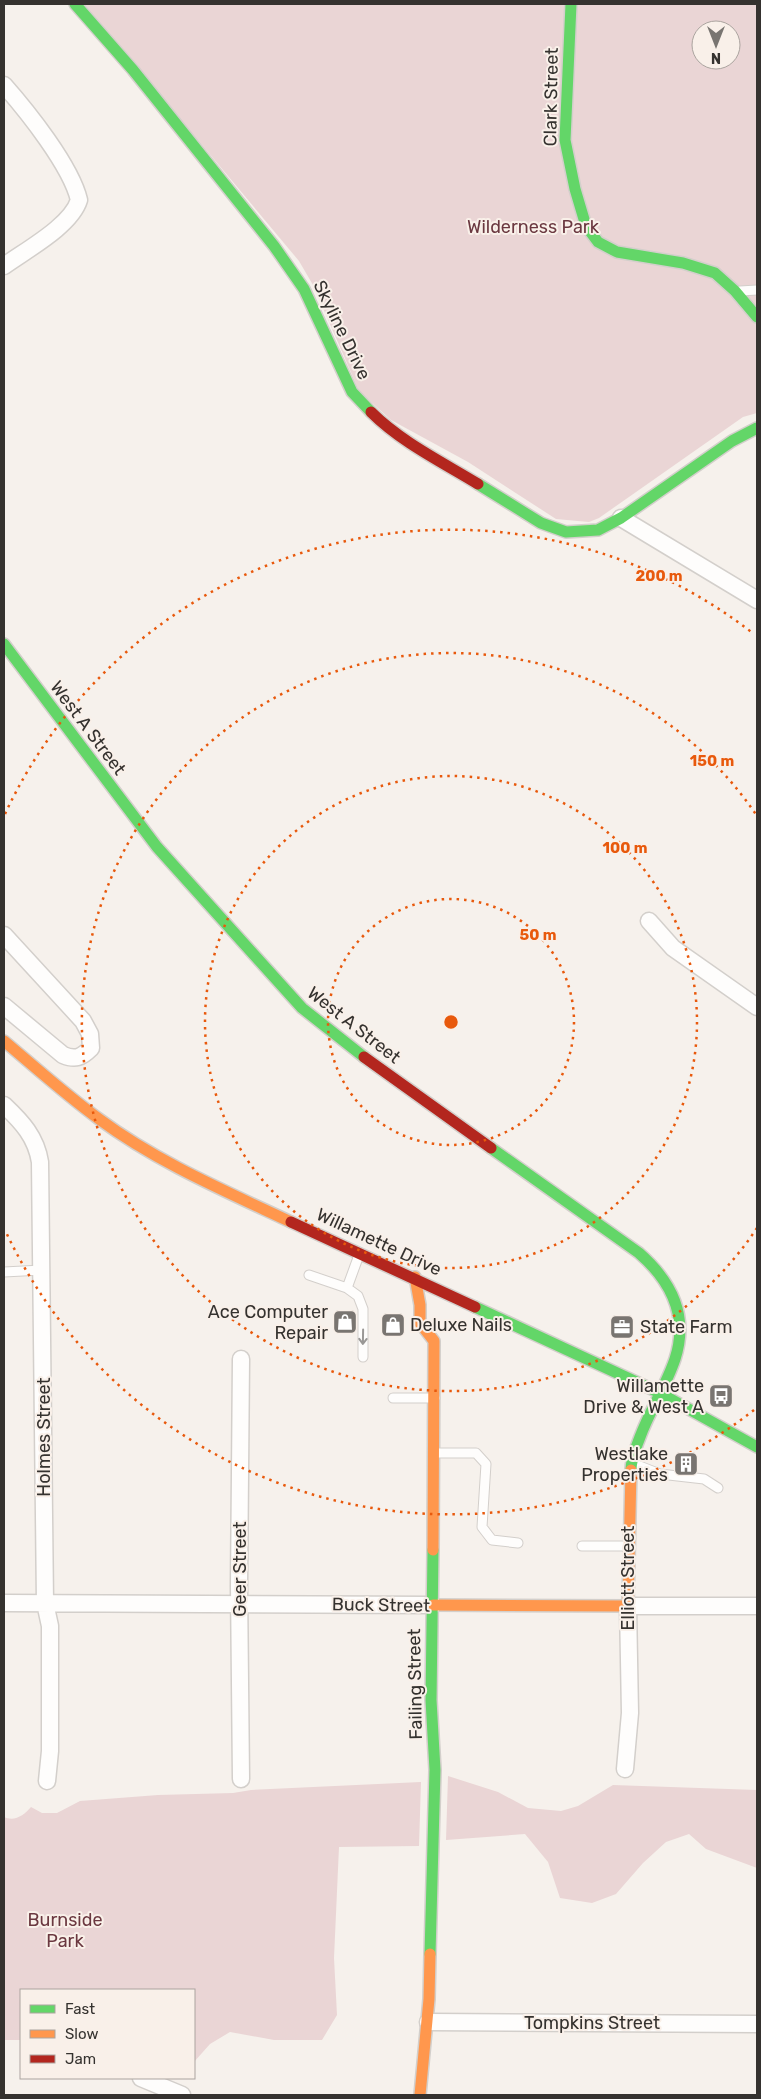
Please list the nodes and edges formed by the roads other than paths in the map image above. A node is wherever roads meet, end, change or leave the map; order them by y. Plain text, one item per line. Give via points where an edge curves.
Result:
1 (76, 4) edge
2 (571, 4) edge
3 (4, 85) edge
4 (4, 266) edge
5 (757, 290) edge
6 (735, 291) junction
7 (757, 317) edge
8 (757, 428) edge
9 (621, 518) junction
10 (757, 600) edge
11 (4, 644) edge
12 (649, 921) dead end
13 (4, 936) edge
14 (4, 1006) edge
15 (757, 1007) edge
16 (4, 1041) edge
17 (4, 1106) edge
18 (360, 1252) junction
19 (42, 1270) junction
20 (4, 1272) edge
21 (309, 1275) dead end
22 (415, 1277) junction
23 (347, 1288) junction
24 (363, 1358) dead end
25 (241, 1359) dead end
26 (658, 1392) junction
27 (393, 1398) dead end
28 (435, 1398) junction
29 (757, 1447) edge
30 (434, 1453) junction
31 (631, 1463) junction
32 (718, 1488) dead end
33 (518, 1543) dead end
34 (582, 1546) dead end
35 (628, 1546) junction
36 (4, 1603) edge
37 (45, 1603) junction
38 (239, 1604) junction
39 (433, 1605) junction
40 (628, 1606) junction
41 (757, 1606) edge
42 (625, 1769) dead end
43 (241, 1779) dead end
44 (47, 1781) dead end
45 (428, 2022) junction
46 (757, 2024) edge
47 (144, 2079) edge
48 (182, 2095) edge
49 (420, 2095) edge

1 - 9 street, Skyline Drive via 274,246 304,288 352,392 381,422 556,529 592,531
2 - 6 street, Clark Street via 566,140 574,189 586,226 598,242 616,252 699,268 714,273
3 - 4 street via 42,131 79,200 65,221
5 - 6 lane
6 - 7 street, Clark Street
8 - 9 street, Skyline Drive via 732,440
9 - 10 street
11 - 26 street, West A Street via 157,847 302,1008 335,1036 612,1233 656,1268 673,1293 679,1328 675,1359
12 - 15 street via 673,948
13 - 14 street via 84,1021 90,1034 91,1048 82,1057 63,1055
16 - 18 street, Willamette Drive via 99,1119 150,1152 214,1186
17 - 19 street, Holmes Street via 22,1122 38,1149
18 - 22 street, Willamette Drive
18 - 23 lane
19 - 20 lane
19 - 37 street, Holmes Street
21 - 23 lane
22 - 26 street, Willamette Drive
22 - 28 street, Failing Street via 420,1323 434,1341
23 -> 24 lane via 358,1296 363,1309
25 - 38 street, Geer Street
26 - 29 street, Willamette Drive
26 - 31 street, Elliott Street
27 - 28 lane
28 - 30 street, Failing Street
30 - 33 lane via 476,1453 486,1464 482,1527 492,1540
30 - 39 street, Failing Street
31 - 32 lane via 660,1474 704,1478
31 - 35 street, Elliott Street
34 - 35 lane
35 - 40 street, Elliott Street
36 - 37 street, Buck Street
37 - 38 street, Buck Street
37 - 44 street, Holmes Street via 50,1626
38 - 39 street, Buck Street
38 - 43 street, Geer Street
39 - 40 street, Buck Street
39 - 45 street, Failing Street via 431,1700 435,1770
40 - 41 street, Buck Street
40 - 42 street, Elliott Street via 630,1713
45 - 46 street, Tompkins Street
45 - 49 street, Failing Street
47 - 48 street

